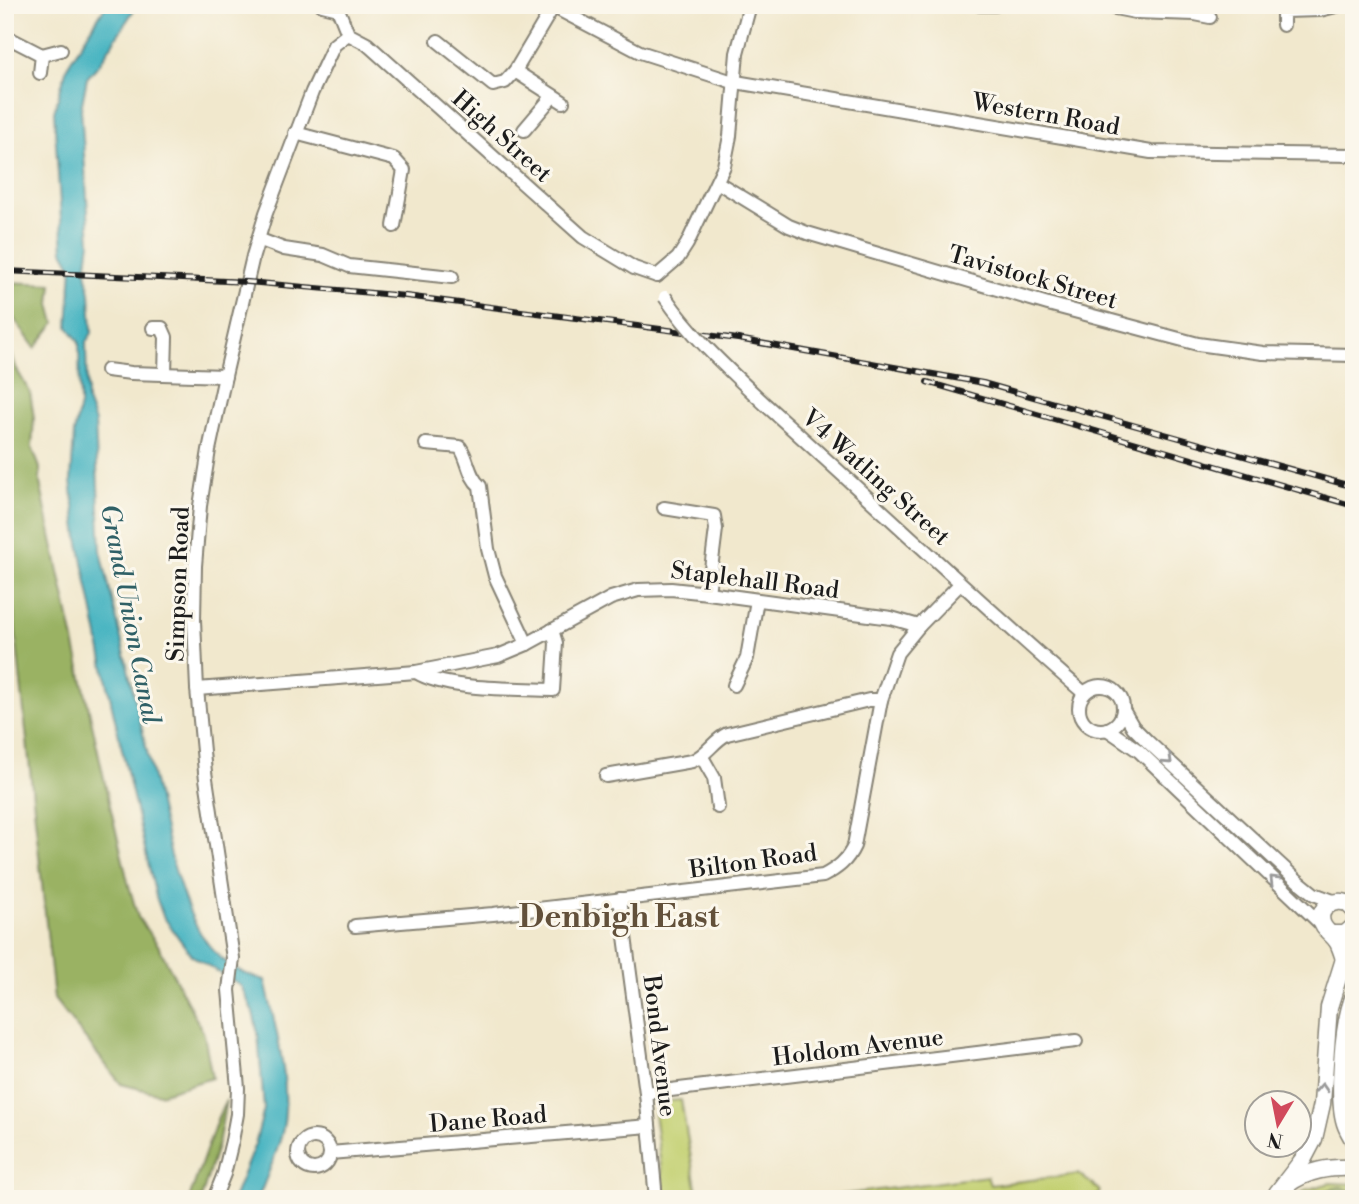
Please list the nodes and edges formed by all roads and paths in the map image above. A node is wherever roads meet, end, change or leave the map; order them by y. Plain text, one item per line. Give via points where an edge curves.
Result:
1 (323, 5) edge
2 (750, 5) edge
3 (980, 5) edge
4 (995, 5) edge
5 (1100, 5) edge
6 (1340, 5) edge
7 (551, 6) edge
8 (340, 7) edge
9 (1304, 7) edge
10 (1210, 17) dead end
11 (1283, 25) dead end
12 (348, 34) junction
13 (5, 36) edge
14 (438, 41) dead end
15 (61, 50) dead end
16 (42, 55) junction
17 (515, 71) junction
18 (40, 73) dead end
19 (735, 81) junction
20 (524, 130) dead end
21 (295, 133) junction
22 (1354, 155) edge
23 (717, 182) junction
24 (394, 226) dead end
25 (258, 239) junction
26 (657, 276) junction
27 (452, 277) dead end
28 (153, 328) dead end
29 (1354, 355) edge
30 (107, 370) dead end
31 (165, 373) junction
32 (225, 376) junction
33 (426, 444) dead end
34 (664, 508) dead end
35 (960, 584) junction
36 (708, 593) junction
37 (757, 600) junction
38 (919, 626) junction
39 (552, 630) junction
40 (527, 644) junction
41 (416, 672) junction
42 (734, 685) dead end
43 (197, 689) junction
44 (1084, 694) junction
45 (881, 700) junction
46 (1123, 710) junction
47 (1107, 729) junction
48 (702, 757) junction
49 (606, 776) dead end
50 (719, 807) dead end
51 (620, 900) junction
52 (1346, 901) edge
53 (355, 926) dead end
54 (1354, 926) edge
55 (1328, 930) junction
56 (1344, 959) junction
57 (1354, 978) edge
58 (1354, 996) edge
59 (1076, 1041) dead end
60 (646, 1093) junction
61 (649, 1126) junction
62 (1354, 1141) edge
63 (330, 1153) dead end
64 (1354, 1168) edge
65 (1275, 1196) edge
66 (214, 1199) edge
67 (656, 1199) edge

1 - 8 street
2 - 19 street
3 - 4 street
5 - 10 street
6 - 9 street via 1320,10
7 - 17 street
7 - 19 street, Western Road via 640,52
8 - 12 street
9 - 11 street via 1283,11
12 - 21 street, Simpson Road via 334,45
12 - 26 street, High Street via 367,44 583,237 634,268
13 - 16 street
14 - 17 street via 493,85 505,82
15 - 16 street
16 - 18 street
17 - 20 street via 557,99
19 - 22 street, Western Road via 1151,152
19 - 23 street via 730,136
21 - 24 street via 394,159 404,170
21 - 25 street, Simpson Road
23 - 26 street via 687,244
23 - 29 street, Tavistock Street via 807,233 1048,304 1198,344 1263,353
25 - 27 street via 349,266
25 - 32 street, Simpson Road
26 - 35 street, V4 Watling Street, bridge via 665,298 717,359
28 - 31 street via 162,328 166,337
30 - 31 street
31 - 32 street
32 - 43 street, Simpson Road via 200,506 194,620
33 - 40 street via 460,447 466,455 472,480 480,486 495,576
34 - 36 street via 714,516
35 - 38 street, Bilton Road
35 - 44 street, V4 Watling Street
36 - 37 street, Staplehall Road
36 - 39 street, Staplehall Road via 638,590 611,598
37 - 38 street, Staplehall Road
37 - 42 street via 747,658
38 - 45 street, Bilton Road via 897,653
39 - 40 street, Staplehall Road
39 - 41 street, Staplehall Road via 556,643 553,690 429,680
40 - 41 street, Staplehall Road via 498,656
41 - 43 street, Staplehall Road
43 - 66 street, Simpson Road via 233,958 229,990 237,1062 237,1114
44 - 46 street via 1095,686 1110,687 1120,697
44 - 47 street via 1079,706 1082,720 1093,728
45 - 48 street via 727,734
45 - 51 street, Bilton Road via 855,846 838,868 823,876
46 - 47 street via 1118,722
46 -> 52 street via 1147,741 1298,881 1314,894
55 -> 47 street via 1139,751
48 - 49 street
48 - 50 street via 714,778
51 - 53 street, Bilton Road
51 - 60 street, Bond Avenue
52 - 55 main road via 1322,912
54 - 55 main road via 1345,934
55 - 56 main road
56 - 57 main road
65 -> 56 main road via 1314,1139 1322,1104 1329,1007
58 - 62 main road via 1346,1020 1341,1102 1345,1126
59 - 60 street, Holdom Avenue
60 - 61 street, Bond Avenue
61 - 63 street, Dane Road
61 - 67 street, Bond Avenue
64 - 65 main road via 1313,1171

